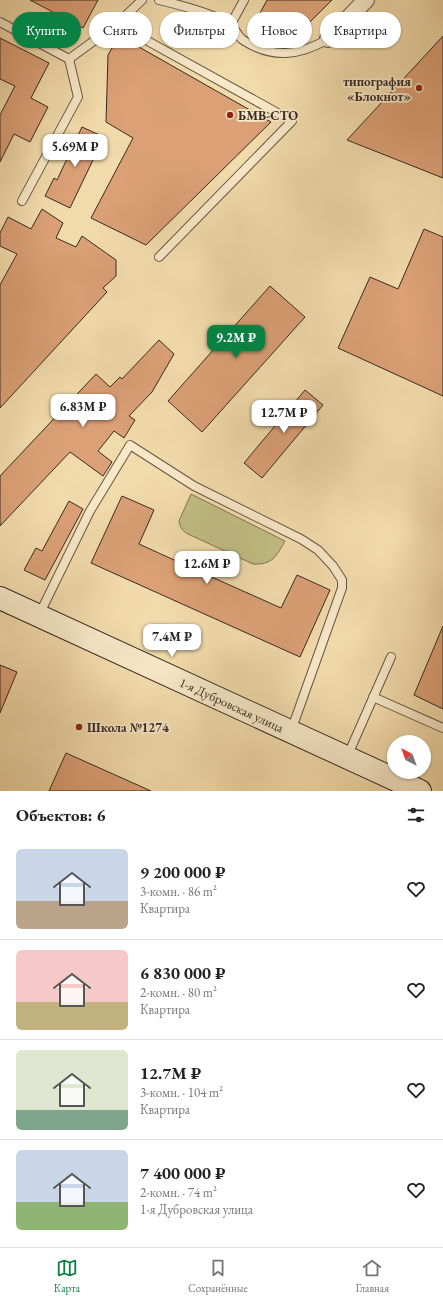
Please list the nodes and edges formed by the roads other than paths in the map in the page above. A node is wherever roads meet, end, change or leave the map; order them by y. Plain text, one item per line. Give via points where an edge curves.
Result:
1 (142, 0) edge
2 (159, 0) edge
3 (244, 0) edge
4 (366, 0) edge
5 (130, 12) edge
6 (201, 12) edge
7 (238, 12) edge
8 (354, 12) edge
9 (0, 22) edge
10 (239, 36) edge
11 (152, 43) edge
12 (320, 43) edge
13 (89, 44) edge
14 (69, 59) junction
15 (22, 201) dead end
16 (159, 257) dead end
17 (0, 598) edge
18 (39, 616) junction
19 (391, 657) dead end
20 (374, 697) junction
21 (443, 728) edge
22 (291, 732) junction
23 (346, 758) junction
24 (396, 786) edge
25 (420, 791) edge

1 - 5 lane
2 - 6 lane
3 - 7 lane
4 - 8 street
9 - 14 lane
10 - 12 lane via 270,52 290,53
11 - 16 lane via 292,121
13 - 14 lane
14 - 15 lane via 78,97
17 - 18 main road, 1-я Дубровская улица
18 - 22 main road, 1-я Дубровская улица
18 - 22 lane via 90,511 130,445 194,486 301,539 318,550 342,580 342,588
19 - 20 lane
20 - 21 lane
20 - 23 lane
22 - 23 main road, 1-я Дубровская улица
23 - 24 main road, 1-я Дубровская улица
24 - 25 main road, 1-я Дубровская улица

